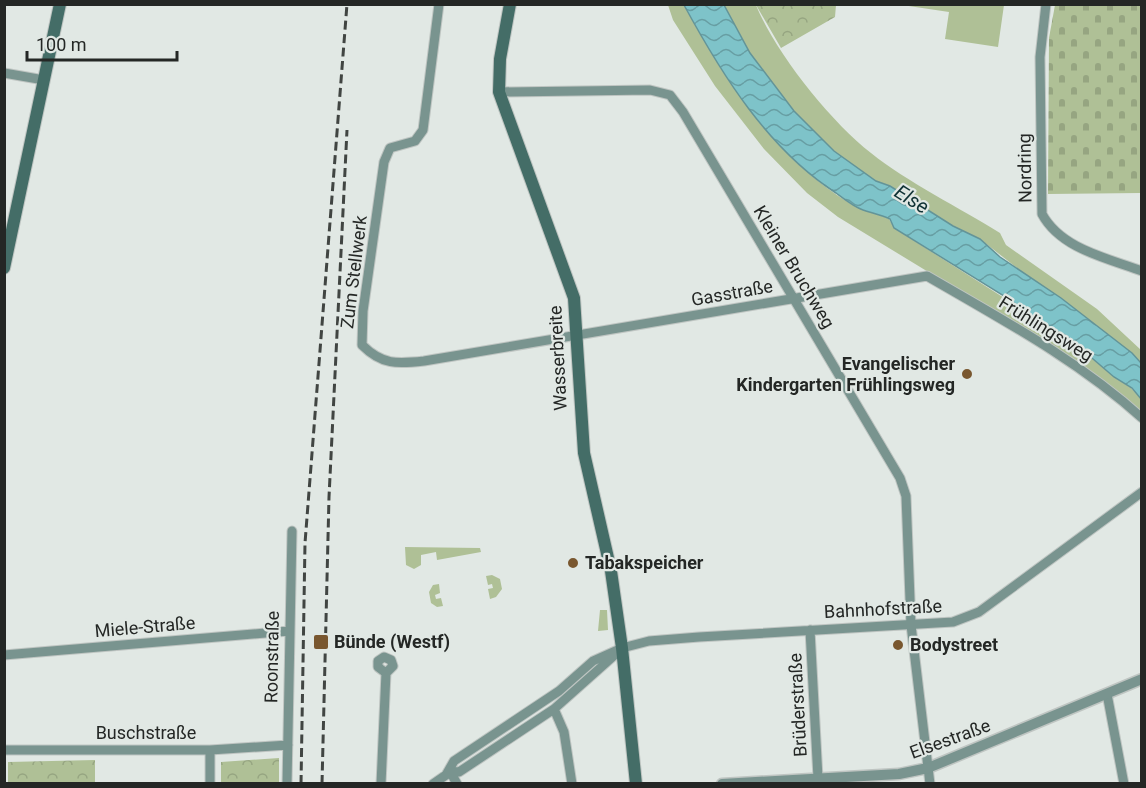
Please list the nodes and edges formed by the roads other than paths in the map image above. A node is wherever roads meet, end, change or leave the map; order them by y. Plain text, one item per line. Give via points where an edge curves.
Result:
1 (60, 4) edge
2 (439, 4) edge
3 (510, 4) edge
4 (1046, 4) edge
5 (4, 73) edge
6 (44, 80) junction
7 (499, 92) junction
8 (4, 268) edge
9 (1142, 271) edge
10 (927, 276) joint
11 (793, 298) junction
12 (577, 335) junction
13 (1142, 418) edge
14 (1142, 492) edge
15 (292, 531) dead end
16 (911, 625) junction
17 (810, 630) junction
18 (289, 631) junction
19 (622, 648) junction
20 (4, 655) edge
21 (386, 673) dead end
22 (1142, 679) edge
23 (1107, 694) junction
24 (555, 709) junction
25 (288, 746) junction
26 (4, 750) edge
27 (210, 750) junction
28 (928, 768) junction
29 (450, 771) junction
30 (818, 778) junction
31 (210, 783) edge
32 (287, 783) edge
33 (381, 783) edge
34 (434, 783) edge
35 (457, 783) edge
36 (572, 783) edge
37 (636, 783) edge
38 (722, 783) edge
39 (930, 783) edge
40 (1124, 783) edge

1 - 6 main road
2 - 12 street, Zum Stellwerk via 423,130 415,141 390,148 384,162 363,311 362,345 375,358 411,363
3 - 7 main road, Wasserbreite via 500,59
4 - 9 street, Nordring via 1040,38 1042,214 1056,234 1070,242
5 - 6 street
6 - 8 main road
7 - 11 street, Kleiner Bruchweg via 650,90 670,95
7 - 12 main road, Wasserbreite via 574,298
10 - 11 street, Gasstraße
10 - 13 street, Frühlingsweg via 1048,347
11 - 12 street, Gasstraße
11 - 16 street, Kleiner Bruchweg via 900,478 906,496
12 - 19 main road, Wasserbreite via 584,453 611,571
14 - 16 street, Bahnhofstraße via 979,612 953,621
15 - 18 street, Roonstraße
16 - 17 street, Bahnhofstraße
16 - 28 street, Kleiner Bruchweg
17 - 19 street, Bahnhofstraße via 649,641
17 - 30 street, Brüderstraße
18 - 20 street, Miele-Straße
18 - 25 street, Roonstraße
19 - 24 street, Bahnhofstraße
19 - 29 street, Bahnhofstraße via 593,662 559,691 454,761
19 - 37 main road, Wasserbreite
21 - 33 street
22 - 23 street, Elsestraße
23 - 28 street, Elsestraße
23 - 40 street
24 - 29 street, Bahnhofstraße via 459,772
24 - 36 street via 564,732
25 - 27 street, Buschstraße
25 - 32 street, Roonstraße
26 - 27 street, Buschstraße
27 - 31 street
28 - 30 street, Elsestraße via 899,774
28 - 39 street, Kleiner Bruchweg
29 - 34 street, Bahnhofstraße
29 - 35 street
30 - 38 street, Elsestraße

